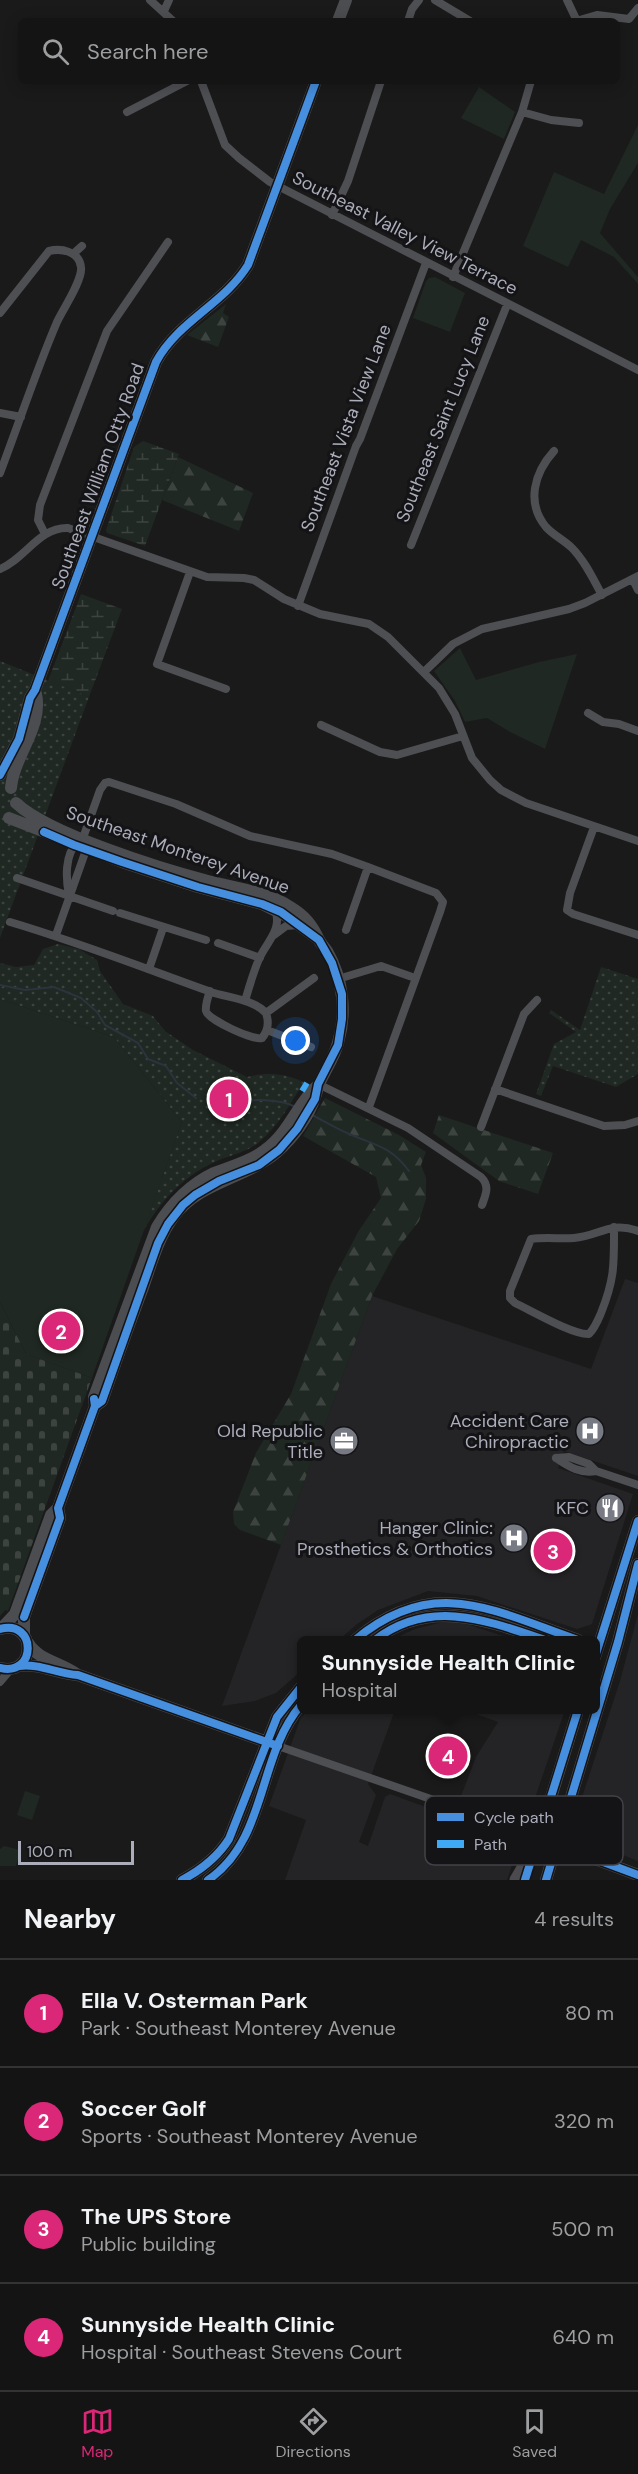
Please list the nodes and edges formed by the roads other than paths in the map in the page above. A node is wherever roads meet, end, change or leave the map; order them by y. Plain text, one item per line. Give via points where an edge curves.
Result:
1 (150, 0) edge
2 (169, 0) edge
3 (346, 0) edge
4 (419, 0) edge
5 (435, 0) edge
6 (567, 0) edge
7 (638, 8) edge
8 (164, 11) junction
9 (170, 18) edge
10 (339, 18) edge
11 (409, 18) edge
12 (465, 18) edge
13 (575, 18) edge
14 (586, 18) edge
15 (181, 84) edge
16 (202, 84) edge
17 (315, 84) edge
18 (380, 84) edge
19 (530, 84) edge
20 (127, 112) dead end
21 (522, 112) junction
22 (579, 123) dead end
23 (278, 186) junction
24 (332, 215) junction
25 (168, 242) dead end
26 (82, 246) dead end
27 (73, 254) junction
28 (426, 263) junction
29 (453, 277) junction
30 (507, 305) junction
31 (0, 313) edge
32 (638, 370) edge
33 (0, 413) edge
34 (21, 417) junction
35 (554, 451) dead end
36 (0, 473) edge
37 (45, 534) junction
38 (92, 535) junction
39 (411, 545) dead end
40 (0, 569) edge
41 (190, 572) junction
42 (635, 578) edge
43 (638, 590) edge
44 (602, 595) junction
45 (298, 606) junction
46 (424, 672) junction
47 (226, 689) dead end
48 (35, 690) junction
49 (588, 713) dead end
50 (321, 725) dead end
51 (638, 730) edge
52 (462, 736) junction
53 (0, 774) edge
54 (5, 784) edge
55 (16, 803) junction
56 (4, 820) edge
57 (594, 827) junction
58 (638, 841) edge
59 (81, 844) junction
60 (368, 867) junction
61 (17, 878) dead end
62 (69, 896) junction
63 (274, 909) junction
64 (10, 922) dead end
65 (298, 924) junction
66 (163, 928) junction
67 (346, 930) dead end
68 (274, 935) junction
69 (638, 935) edge
70 (56, 936) junction
71 (206, 940) dead end
72 (319, 940) junction
73 (218, 943) dead end
74 (260, 958) junction
75 (149, 969) junction
76 (314, 978) dead end
77 (416, 978) junction
78 (338, 979) junction
79 (210, 991) junction
80 (537, 1000) dead end
81 (244, 1001) junction
82 (266, 1013) junction
83 (267, 1030) junction
84 (311, 1047) dead end
85 (318, 1084) junction
86 (495, 1089) junction
87 (369, 1107) junction
88 (638, 1121) edge
89 (481, 1127) dead end
90 (482, 1205) dead end
91 (614, 1227) junction
92 (638, 1231) edge
93 (596, 1471) dead end
94 (638, 1485) edge
95 (58, 1508) junction
96 (638, 1521) edge
97 (638, 1564) edge
98 (1, 1628) edge
99 (362, 1636) edge
100 (383, 1636) edge
101 (529, 1636) edge
102 (563, 1636) edge
103 (26, 1639) junction
104 (600, 1640) edge
105 (600, 1653) edge
106 (613, 1657) junction
107 (10, 1668) edge
108 (78, 1676) junction
109 (0, 1682) edge
110 (297, 1691) edge
111 (600, 1699) edge
112 (297, 1711) edge
113 (577, 1714) edge
114 (595, 1714) edge
115 (266, 1742) junction
116 (278, 1746) junction
117 (551, 1796) edge
118 (570, 1796) edge
119 (425, 1797) edge
120 (526, 1865) edge
121 (530, 1865) edge
122 (550, 1865) edge
123 (611, 1865) edge
124 (638, 1875) edge
125 (182, 1880) edge
126 (208, 1880) edge
127 (517, 1880) edge
128 (525, 1880) edge
129 (546, 1880) edge

1 - 8 street
2 - 8 street
3 - 10 street
4 - 11 street
5 - 12 street
6 - 13 street
7 - 14 street via 629,19 597,15
8 - 9 street
15 - 20 street
16 - 23 street, Southeast Valley View Terrace via 225,145
17 - 23 street, Southeast William Otty Road
18 - 24 street via 348,181
19 - 21 street
21 - 22 street
21 - 29 street
23 - 24 street, Southeast Valley View Terrace
23 - 38 street, Southeast William Otty Road via 244,271 228,290 176,334 156,362
24 - 28 street, Southeast Valley View Terrace
25 - 37 street via 107,331 40,505 38,520
26 - 27 street
27 - 31 street via 58,249 44,255
27 - 34 street via 81,267 80,275
28 - 29 street, Southeast Valley View Terrace
28 - 45 street, Southeast Vista View Lane
29 - 30 street, Southeast Valley View Terrace
30 - 32 street, Southeast Valley View Terrace
30 - 39 street, Southeast Saint Lucy Lane
33 - 34 street
34 - 36 street
35 - 44 street via 543,463 534,502 548,529 577,555
37 - 38 street via 68,528
37 - 40 street via 18,559
38 - 41 street
38 - 48 street, Southeast William Otty Road
41 - 45 street via 217,579 254,580
41 - 47 street via 157,664
42 - 43 street
42 - 44 street
44 - 46 street via 569,609 482,629 453,644
45 - 46 street via 369,624
46 - 52 street via 448,701
48 - 53 street, Southeast William Otty Road via 19,739
48 - 54 street, Southeast William Otty Road via 33,727
49 - 51 street via 603,722
50 - 52 street via 380,752 397,755
52 - 57 street via 479,769 501,790
54 - 55 street
55 - 56 street
55 - 59 street, Southeast Monterey Avenue
56 - 59 street, Southeast Monterey Avenue via 24,822
57 - 58 street
57 - 69 street via 567,910
59 - 60 street via 102,785 109,782 176,804 250,836
59 - 62 street via 66,878
59 - 63 street, Southeast Monterey Avenue via 182,882
59 - 72 street, Southeast Monterey Avenue via 267,896 304,917
60 - 67 street
60 - 77 street via 442,898
61 - 62 street
62 - 66 street
62 - 70 street
63 - 65 street, Southeast Monterey Avenue
63 - 68 street
64 - 70 street
65 - 68 street via 286,926
65 - 72 street, Southeast Monterey Avenue
66 - 71 street
66 - 75 street
68 - 74 street
70 - 75 street
72 - 78 street, Southeast Monterey Avenue
73 - 74 street
74 - 81 street
75 - 79 street
76 - 82 street
77 - 78 street via 381,966
77 - 87 street
78 - 85 street, Southeast Monterey Avenue via 343,1005 340,1034
79 - 81 street
79 - 83 street via 206,1012 212,1018 254,1039 262,1038
80 - 86 street via 524,1014
81 - 82 street
82 - 83 street
83 - 84 street
85 - 87 street
85 - 95 street, Southeast Monterey Avenue via 315,1099 279,1150 259,1165 206,1188 175,1215 158,1243 102,1401 95,1406
86 - 88 street via 604,1126
86 - 89 street
87 - 90 street via 481,1177 487,1187
91 - 91 street via 614,1275 589,1334 510,1298 531,1239 576,1238
91 - 92 street
93 - 94 street
95 - 98 street, Southeast Monterey Avenue via 51,1515 15,1614
95 - 103 street, Southeast Monterey Avenue via 60,1518 24,1617
96 - 104 main road
97 - 106 main road
98 - 103 street via 14,1628
99 - 102 street via 390,1616 421,1605 445,1602 473,1605
100 - 101 street via 402,1624 442,1615 476,1619
103 - 107 street, Southeast Monterey Avenue via 26,1658
103 - 108 street via 38,1654 66,1665
105 - 106 street
106 - 111 main road
107 - 108 street via 30,1664
107 - 109 street
108 - 115 street
110 - 115 street via 283,1707
112 - 116 street
113 - 117 main road
114 - 118 main road
115 - 116 street
115 - 125 street via 226,1845 204,1867
116 - 119 street
116 - 126 street via 242,1844
120 - 127 highway
121 - 128 main road
122 - 129 main road
123 - 124 street

